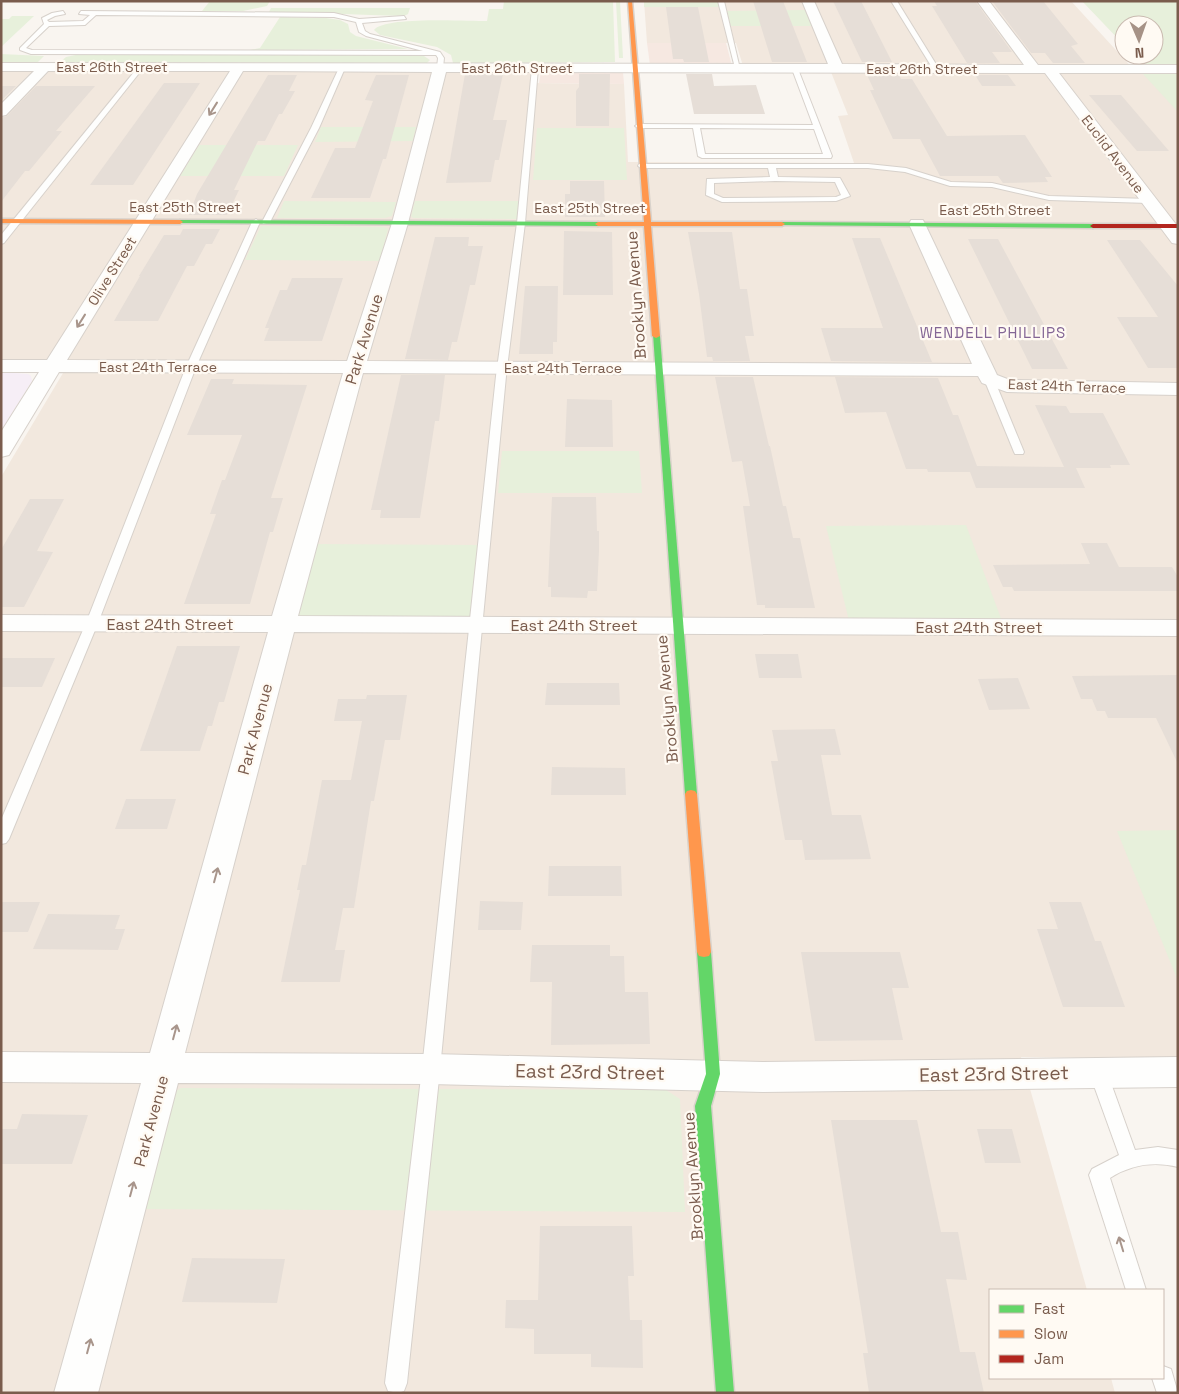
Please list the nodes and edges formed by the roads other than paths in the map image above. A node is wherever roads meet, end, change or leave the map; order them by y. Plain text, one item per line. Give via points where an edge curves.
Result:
1 (630, 1) edge
2 (721, 1) edge
3 (808, 1) edge
4 (894, 1) edge
5 (983, 1) edge
6 (63, 13) dead end
7 (81, 14) dead end
8 (94, 14) junction
9 (404, 18) dead end
10 (359, 20) junction
11 (48, 24) junction
12 (59, 52) junction
13 (439, 60) junction
14 (1, 67) edge
15 (45, 67) junction
16 (141, 67) junction
17 (239, 67) junction
18 (342, 68) junction
19 (535, 68) junction
20 (635, 68) junction
21 (738, 68) junction
22 (795, 69) junction
23 (837, 69) junction
24 (936, 69) junction
25 (1041, 69) junction
26 (1178, 69) edge
27 (1, 112) edge
28 (639, 126) junction
29 (696, 126) junction
30 (817, 127) junction
31 (642, 166) junction
32 (771, 166) junction
33 (775, 179) junction
34 (1149, 201) junction
35 (1, 221) edge
36 (17, 222) junction
37 (142, 222) junction
38 (261, 222) junction
39 (400, 223) junction
40 (521, 223) junction
41 (647, 223) junction
42 (917, 224) junction
43 (1172, 226) edge
44 (1178, 239) edge
45 (1, 241) edge
46 (1, 366) edge
47 (53, 366) junction
48 (191, 367) junction
49 (355, 367) junction
50 (502, 368) junction
51 (658, 368) junction
52 (986, 374) junction
53 (1178, 388) edge
54 (1, 450) edge
55 (1019, 452) dead end
56 (1, 623) edge
57 (92, 623) junction
58 (477, 624) junction
59 (283, 625) junction
60 (677, 625) junction
61 (1178, 628) edge
62 (1, 839) edge
63 (1, 1067) edge
64 (165, 1069) junction
65 (431, 1069) junction
66 (1098, 1072) junction
67 (1178, 1072) edge
68 (713, 1074) junction
69 (1178, 1159) edge
70 (1130, 1160) junction
71 (1136, 1289) edge
72 (1164, 1379) edge
73 (396, 1383) dead end
74 (76, 1393) edge
75 (725, 1393) edge
76 (1168, 1393) edge

1 - 20 street, Brooklyn Avenue
2 - 21 lane
3 - 23 street
4 - 24 lane
5 - 25 street, Euclid Avenue
6 - 11 lane via 48,16 44,19
7 - 8 lane
8 - 10 lane via 319,14
8 - 11 lane via 86,22
9 - 10 lane
10 - 13 lane via 362,32 368,36
11 - 12 lane via 22,49
12 - 13 lane
12 - 15 lane
13 - 18 street, East 26th Street
13 - 19 street, East 26th Street
13 - 39 street, Park Avenue
14 - 15 street, East 26th Street
15 - 16 street, East 26th Street
15 - 27 street
16 - 17 street, East 26th Street
16 - 36 lane
17 - 18 street, East 26th Street
17 -> 37 street, Olive Street
18 - 38 lane via 315,128
19 - 20 street, East 26th Street
19 - 40 lane
20 - 21 street, East 26th Street
20 - 28 street, Brooklyn Avenue
21 - 22 street, East 26th Street
22 - 23 street, East 26th Street
22 - 30 lane
23 - 24 street, East 26th Street
24 - 25 street, East 26th Street
25 - 26 street, East 26th Street
25 - 34 street, Euclid Avenue
28 - 29 lane
28 - 31 street, Brooklyn Avenue
29 - 30 lane
29 - 30 lane via 702,156 828,156
31 - 32 lane
31 - 41 street, Brooklyn Avenue
32 - 33 lane
32 - 34 lane via 868,166 906,170 950,184 992,186 1049,198
33 - 33 lane via 710,180 710,195 722,200 836,199 846,196 837,180
34 - 43 street, Euclid Avenue
35 - 36 street, East 25th Street
36 - 37 street, East 25th Street
36 - 45 lane
37 - 38 street, East 25th Street
37 -> 47 street, Olive Street
38 - 39 street, East 25th Street
38 - 48 lane
39 - 40 street, East 25th Street
39 - 49 street, Park Avenue
40 - 41 street, East 25th Street
40 - 50 lane
41 - 42 street, East 25th Street
41 - 51 street, Brooklyn Avenue
42 - 43 street, East 25th Street
42 - 52 street
43 - 44 street, Euclid Avenue
46 - 47 street, East 24th Terrace
47 - 48 street, East 24th Terrace
47 - 54 street, Olive Street
48 - 49 street, East 24th Terrace
48 - 57 lane
49 - 50 street, East 24th Terrace
49 - 59 street, Park Avenue
50 - 51 street, East 24th Terrace
50 - 58 lane
51 - 52 street, East 24th Terrace
51 - 60 street, Brooklyn Avenue
52 - 53 street, East 24th Terrace via 1007,386
52 - 55 lane
56 - 57 street, East 24th Street
57 - 59 street, East 24th Street
57 - 62 lane
58 - 59 street, East 24th Street
58 - 60 street, East 24th Street
58 - 65 lane
64 -> 59 street, Park Avenue
60 - 61 street, East 24th Street
60 - 68 street, Brooklyn Avenue
63 - 64 street, East 23rd Street
64 - 65 street, East 23rd Street
74 -> 64 street, Park Avenue
65 - 68 street, East 23rd Street
65 - 73 lane
66 - 67 street, East 23rd Street
66 - 68 street, East 23rd Street via 763,1077
66 - 70 lane
68 - 75 street, Brooklyn Avenue via 703,1106
69 - 70 lane via 1168,1155
71 -> 70 lane via 1099,1175 1111,1166
72 - 76 lane

